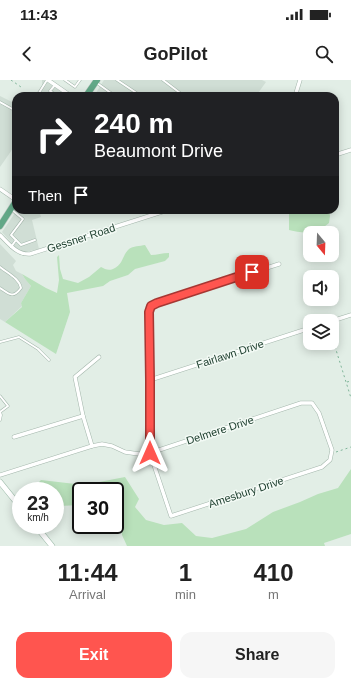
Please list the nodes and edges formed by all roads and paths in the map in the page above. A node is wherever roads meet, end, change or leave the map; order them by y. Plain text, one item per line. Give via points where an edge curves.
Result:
1 (11, 80) edge
2 (65, 80) edge
3 (80, 80) edge
4 (117, 80) edge
5 (163, 80) edge
6 (300, 80) edge
7 (51, 81) edge
8 (96, 81) edge
9 (21, 87) dead end
10 (41, 92) edge
11 (52, 92) edge
12 (65, 92) edge
13 (90, 92) edge
14 (111, 92) edge
15 (136, 92) edge
16 (179, 92) edge
17 (296, 92) edge
18 (0, 102) edge
19 (12, 109) edge
20 (351, 150) edge
21 (339, 154) edge
22 (0, 190) edge
23 (12, 198) edge
24 (11, 209) edge
25 (17, 214) edge
26 (156, 214) edge
27 (0, 226) edge
28 (0, 235) edge
29 (16, 240) junction
30 (35, 240) dead end
31 (11, 247) junction
32 (279, 264) dead end
33 (0, 267) edge
34 (0, 288) edge
35 (351, 315) edge
36 (339, 319) edge
37 (303, 330) edge
38 (0, 342) edge
39 (336, 350) edge
40 (99, 357) dead end
41 (49, 360) dead end
42 (150, 380) junction
43 (351, 381) edge
44 (346, 382) junction
45 (0, 396) edge
46 (351, 398) edge
47 (83, 416) junction
48 (0, 420) edge
49 (14, 437) dead end
50 (92, 446) junction
51 (351, 447) edge
52 (336, 452) dead end
53 (150, 453) junction
54 (322, 467) joint
55 (0, 475) edge
56 (0, 482) edge
57 (12, 497) edge
58 (42, 534) edge
59 (52, 546) edge

1 - 9 path
2 - 3 lane via 75,87
4 - 15 lane
5 - 16 lane
6 - 17 street
7 - 10 lane
7 - 11 lane
7 - 12 street
8 - 13 main road
8 - 14 lane
18 - 19 lane
20 - 21 street
22 - 23 street
24 - 27 main road
25 - 29 lane via 23,219 11,235
26 - 31 street, Gessner Road via 36,253 26,255
28 - 31 street, Gessner Road
29 - 30 lane via 21,245
29 - 31 lane
32 - 42 street via 151,306
33 - 34 lane via 17,280 21,288 14,295 10,295
35 - 36 street
37 - 42 street, Fairlawn Drive
38 - 41 lane via 19,337 38,349
39 - 44 path
40 - 47 street via 75,377
42 - 53 street
43 - 44 path
44 - 46 path
45 - 48 lane via 8,406 0,412
47 - 49 street
47 - 50 street
50 - 53 street, Delmere Drive via 102,444 125,452
50 - 55 street, Delmere Drive
51 - 52 path
53 - 54 street, Amesbury Drive via 171,516
53 - 54 street, Delmere Drive via 301,403 312,403 319,413 332,450 330,460
56 - 57 main road
58 - 59 main road

